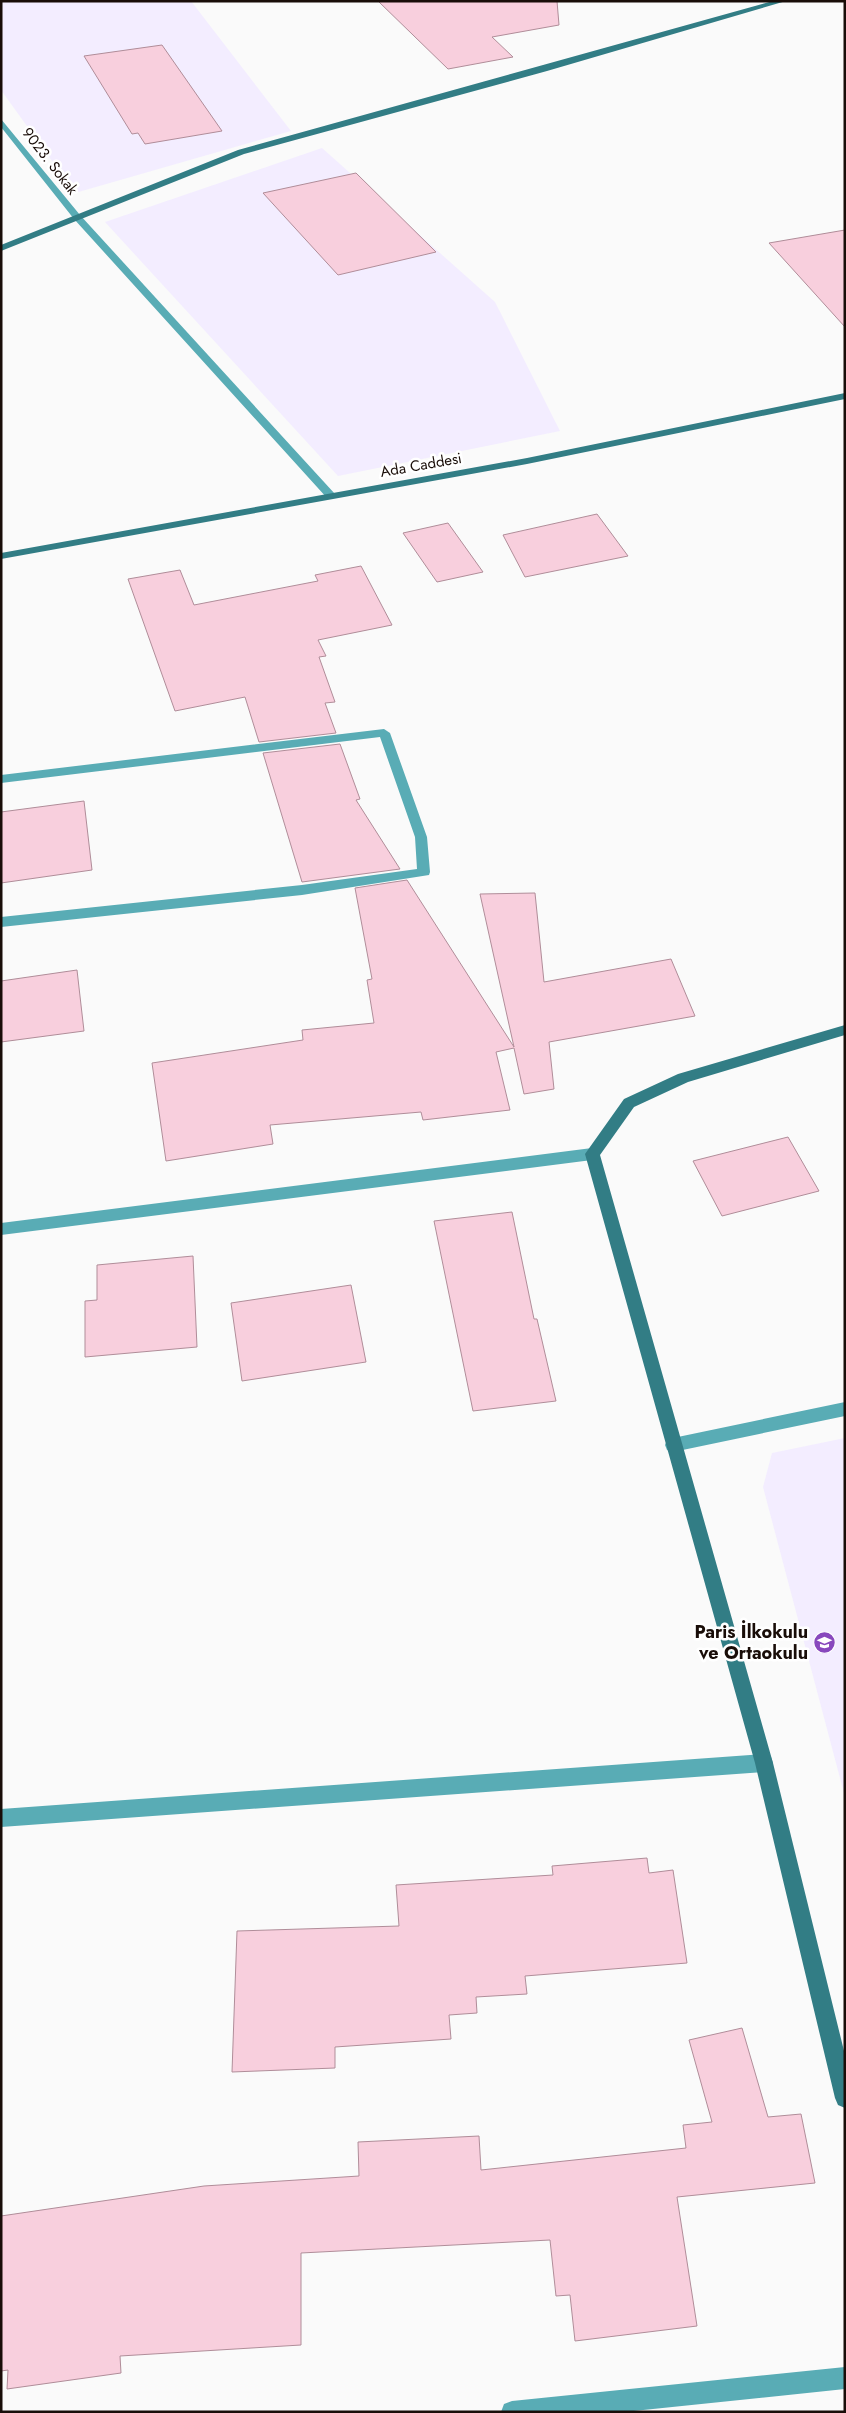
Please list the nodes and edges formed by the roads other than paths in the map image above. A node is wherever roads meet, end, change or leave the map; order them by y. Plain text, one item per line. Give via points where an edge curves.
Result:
1 (782, 1) edge
2 (1, 121) edge
3 (77, 217) junction
4 (1, 248) edge
5 (845, 396) edge
6 (331, 496) junction
7 (1, 556) edge
8 (1, 779) edge
9 (1, 922) edge
10 (845, 1030) edge
11 (592, 1154) junction
12 (1, 1229) edge
13 (845, 1409) edge
14 (673, 1445) junction
15 (764, 1763) junction
16 (1, 1818) edge
17 (845, 2098) edge
18 (845, 2378) edge
19 (512, 2412) edge

1 - 3 main road via 241,152
2 - 3 street, 9023. Sokak
3 - 4 main road
3 - 6 street, 9023. Sokak
5 - 6 main road, Ada Caddesi via 537,459
6 - 7 main road, Ada Caddesi
8 - 9 street via 384,733 421,837 424,872 302,890
10 - 11 main road via 683,1078 629,1103
11 - 12 street
11 - 14 main road
13 - 14 street
14 - 15 main road
15 - 16 street
15 - 17 main road
18 - 19 street

